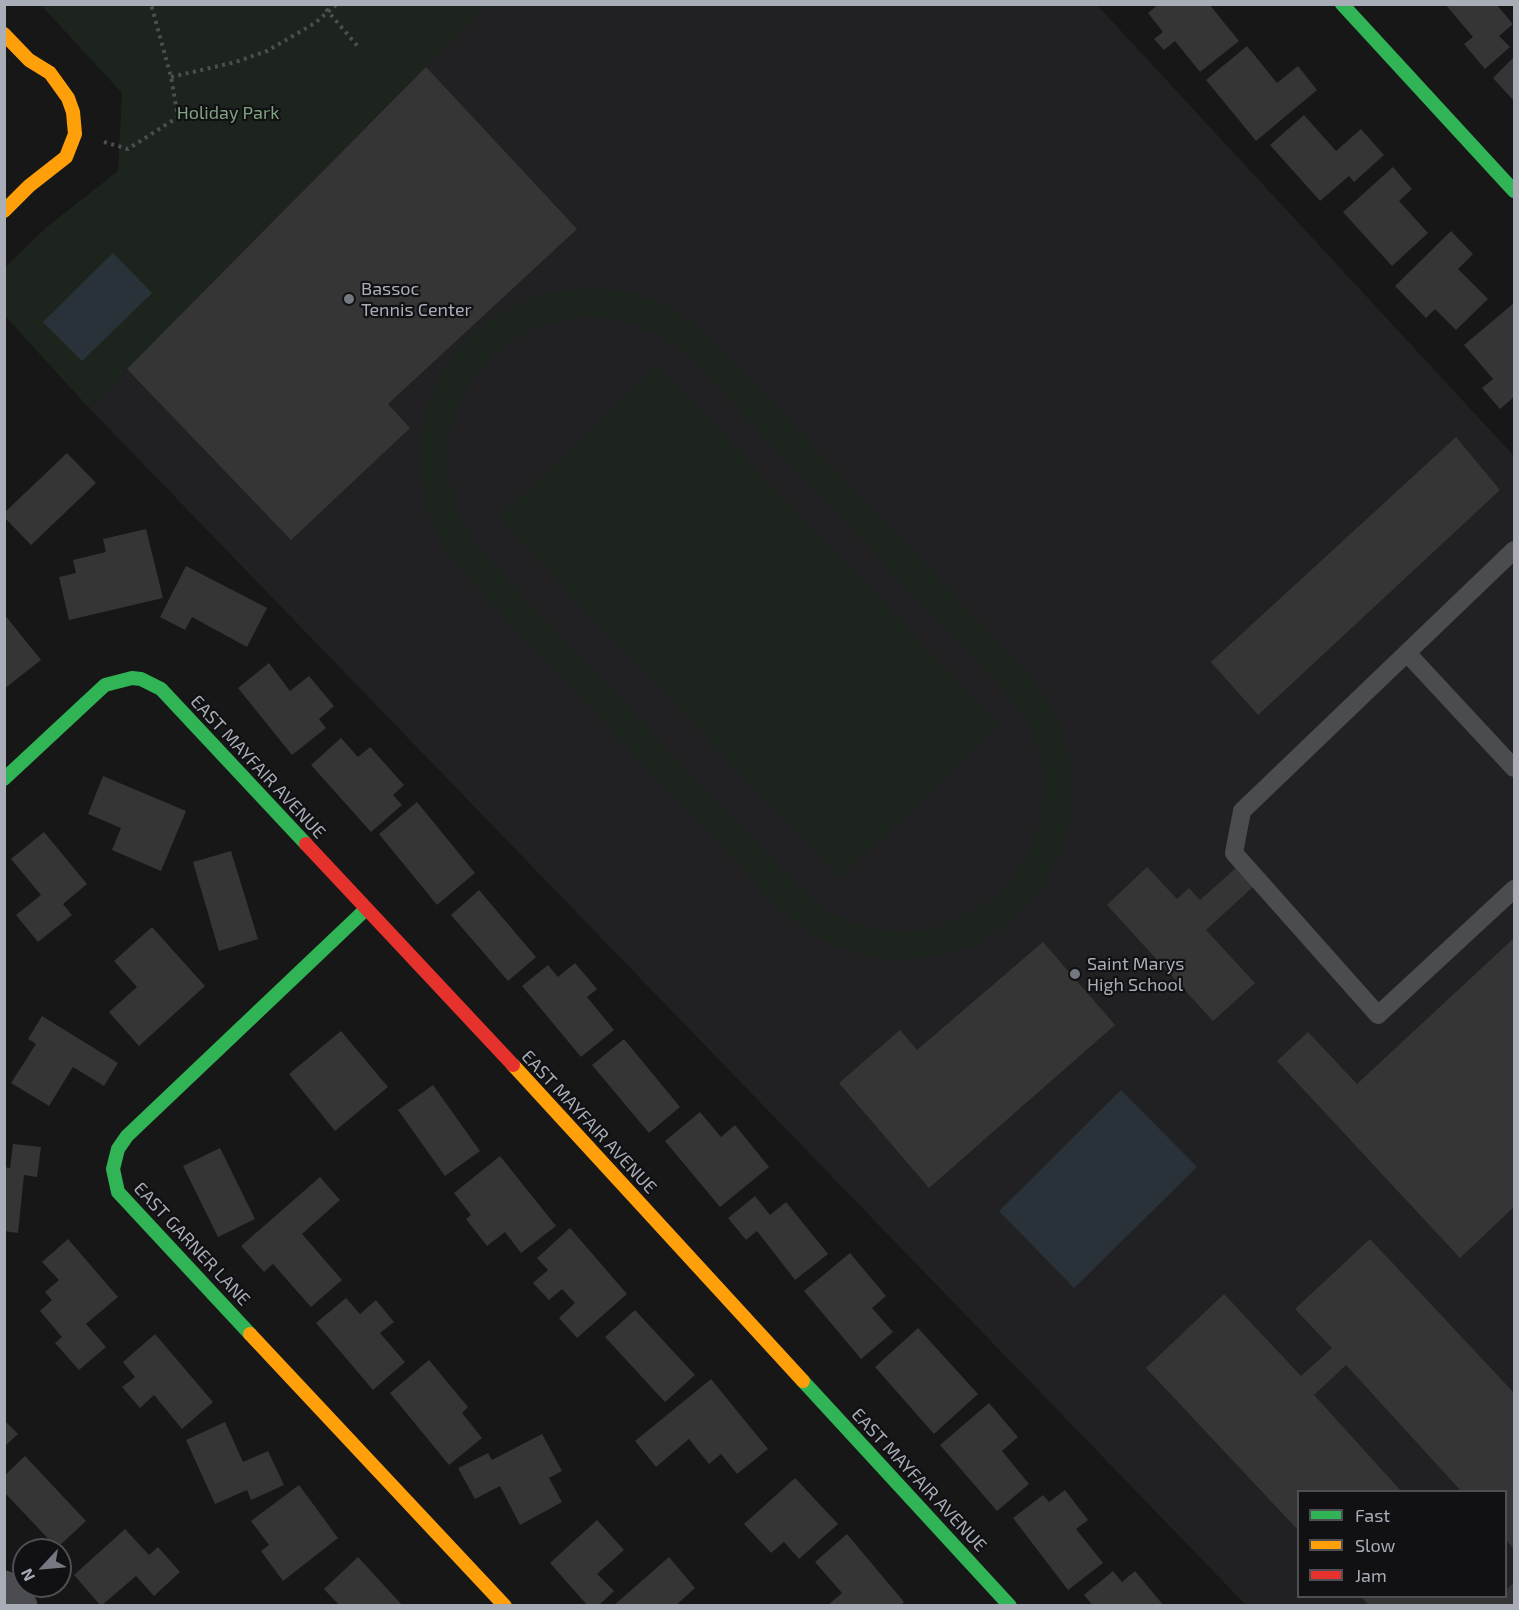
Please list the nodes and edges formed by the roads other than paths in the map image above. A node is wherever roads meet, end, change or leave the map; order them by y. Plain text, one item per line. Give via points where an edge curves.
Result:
1 (1342, 4) edge
2 (4, 33) edge
3 (1515, 191) edge
4 (4, 211) edge
5 (1515, 550) edge
6 (1407, 653) junction
7 (1515, 768) edge
8 (4, 779) edge
9 (1515, 890) edge
10 (366, 909) junction
11 (4, 1587) edge
12 (21, 1605) edge
13 (505, 1605) edge
14 (1010, 1605) edge

1 - 3 street
2 - 4 street via 29,60 50,72 68,98 75,134 66,157
5 - 6 lane
6 - 7 lane
6 - 9 lane via 1242,811 1234,853 1378,1015
8 - 10 street, EAST MAYFAIR AVENUE via 105,685 132,678 141,680 161,689
10 - 13 street, EAST GARNER LANE via 127,1136 118,1149 113,1169 118,1192
10 - 14 street, EAST MAYFAIR AVENUE
11 - 12 street

